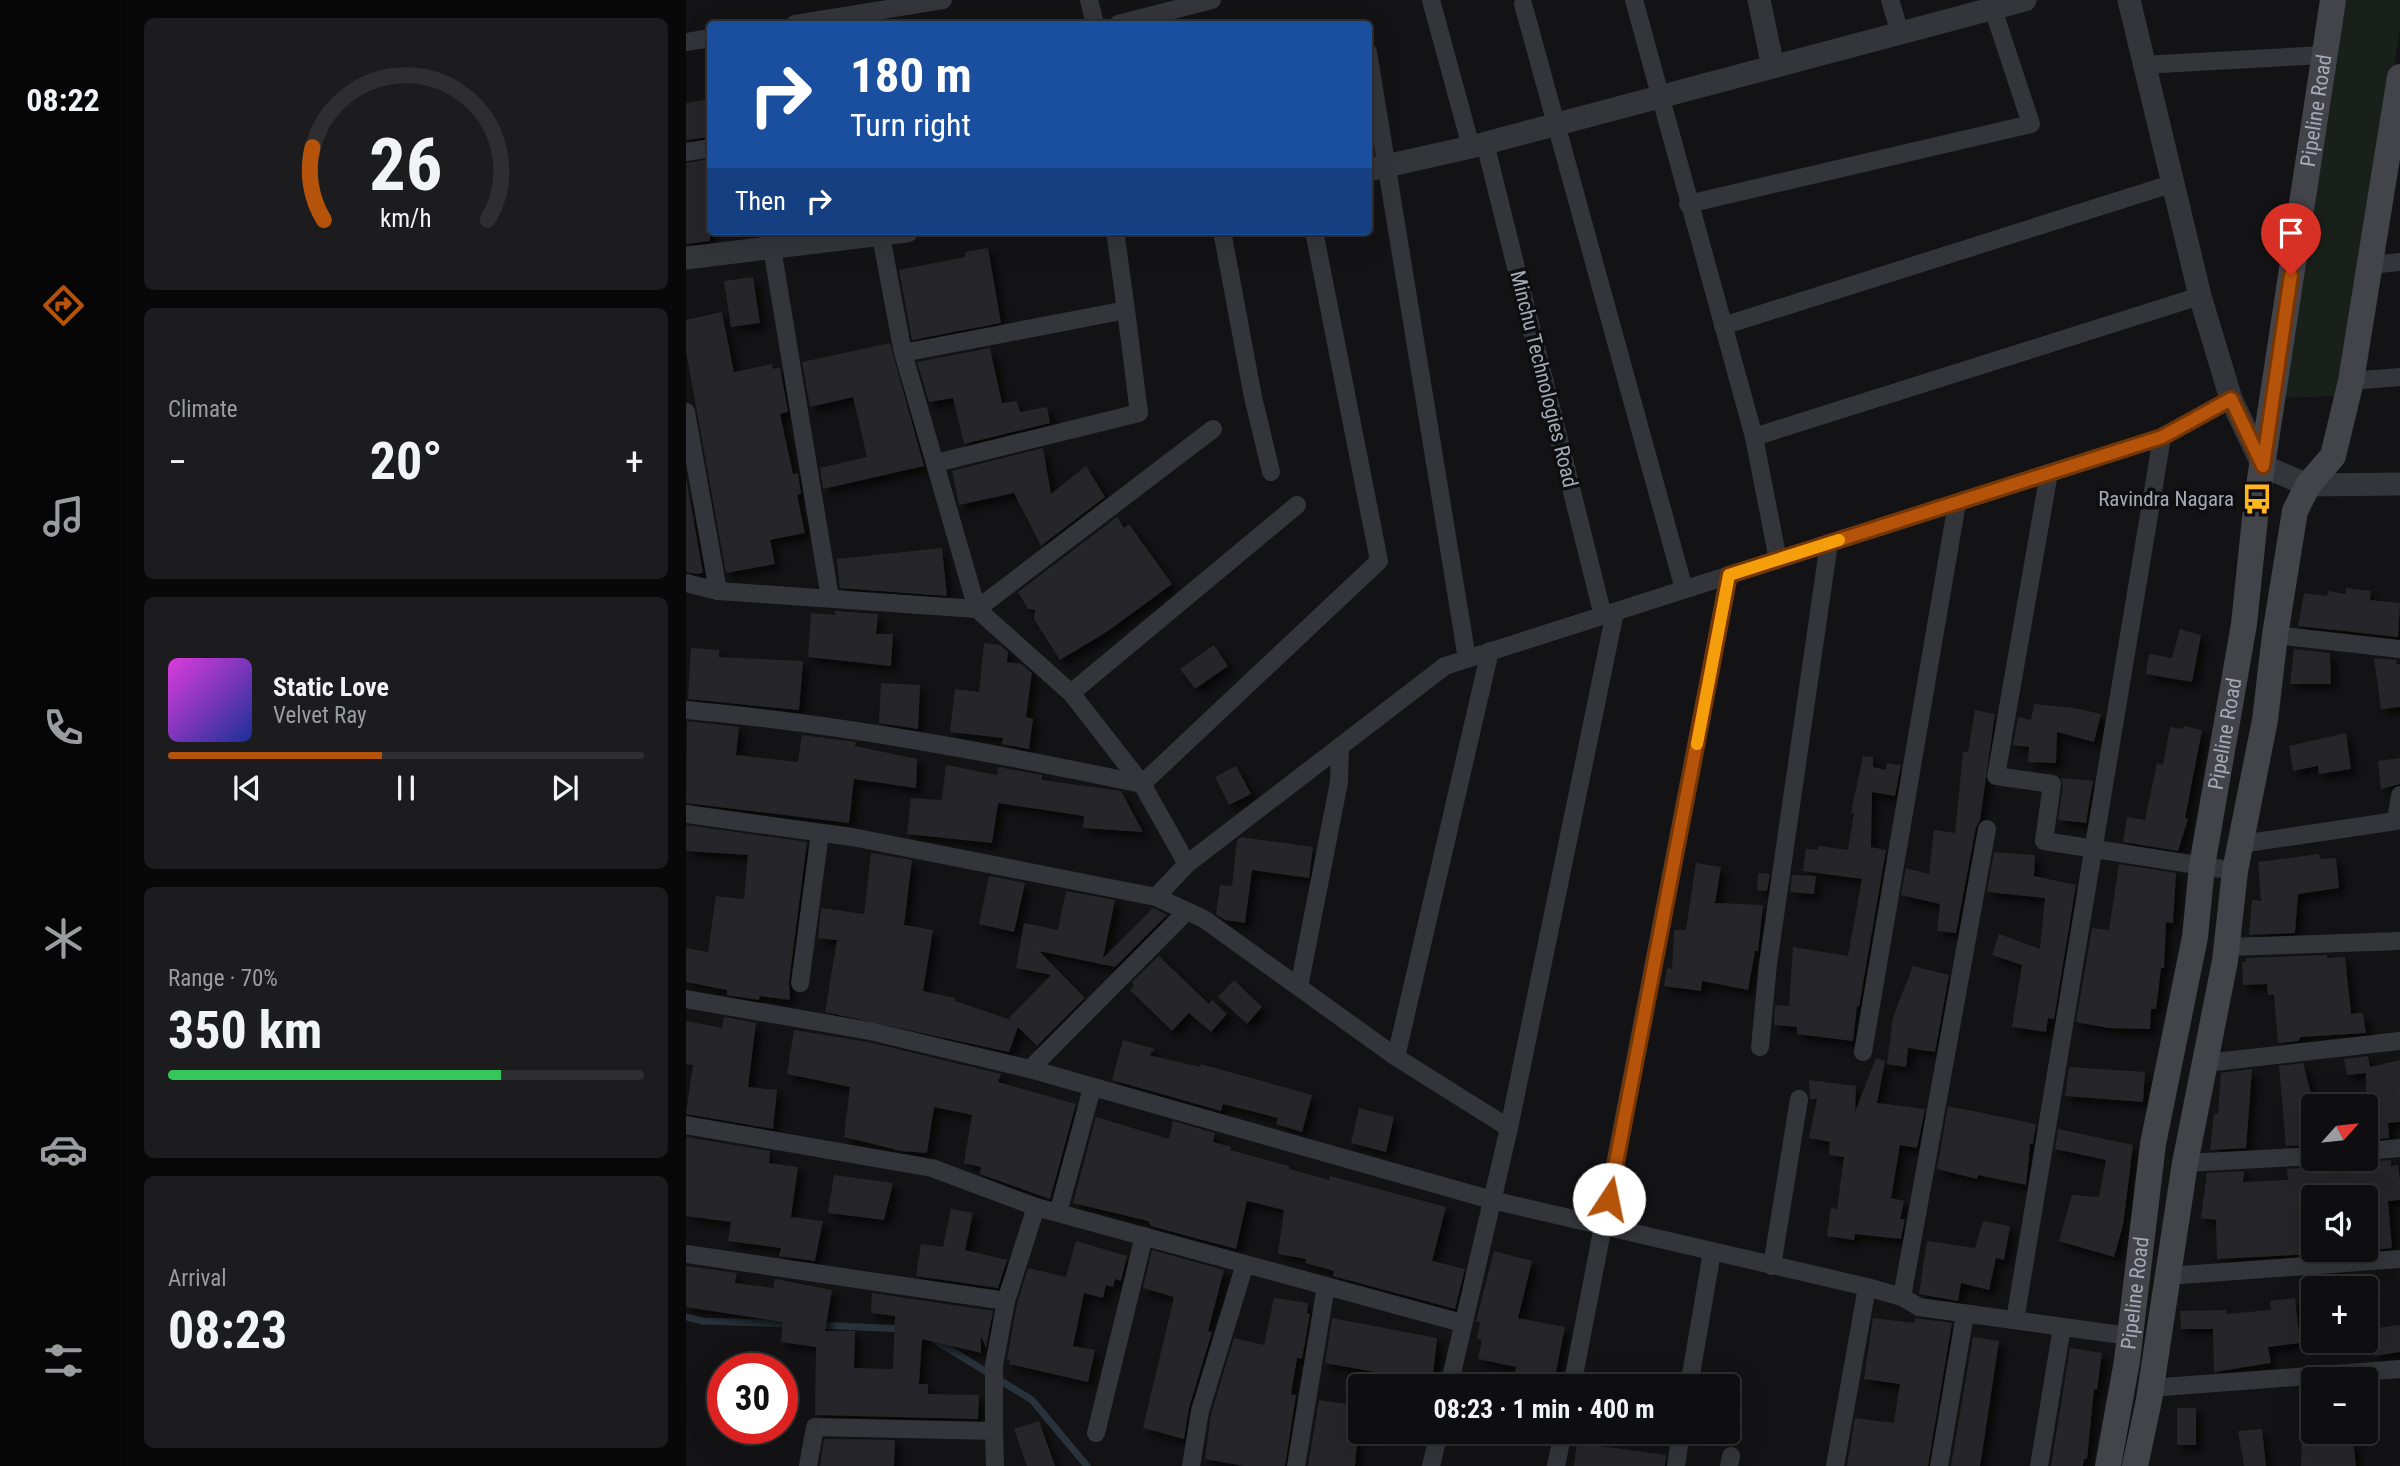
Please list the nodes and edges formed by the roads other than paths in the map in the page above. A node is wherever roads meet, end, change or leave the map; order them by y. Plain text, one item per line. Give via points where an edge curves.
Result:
1 (943, 0) edge
2 (1089, 0) edge
3 (1212, 0) edge
4 (1431, 0) edge
5 (1634, 0) edge
6 (1759, 0) edge
7 (1890, 0) edge
8 (2025, 0) edge
9 (2129, 0) edge
10 (2333, 0) edge
11 (1523, 4) dead end
12 (1993, 9) junction
13 (834, 21) edge
14 (1094, 21) edge
15 (1130, 21) edge
16 (1900, 33) junction
17 (707, 38) edge
18 (686, 42) edge
19 (2324, 55) junction
20 (2142, 65) junction
21 (1773, 67) junction
22 (2400, 77) edge
23 (1662, 96) junction
24 (1372, 98) edge
25 (1554, 124) junction
26 (1478, 145) junction
27 (707, 148) edge
28 (686, 152) edge
29 (2394, 153) edge
30 (1378, 168) edge
31 (2171, 184) junction
32 (1688, 205) junction
33 (886, 235) edge
34 (1116, 235) edge
35 (1223, 235) edge
36 (1315, 235) edge
37 (881, 236) junction
38 (772, 248) junction
39 (686, 258) edge
40 (2400, 262) edge
41 (2370, 265) junction
42 (2200, 296) junction
43 (1126, 310) junction
44 (1723, 326) junction
45 (903, 353) junction
46 (2400, 377) edge
47 (2351, 381) junction
48 (2231, 399) junction
49 (686, 412) edge
50 (1213, 429) dead end
51 (1754, 437) junction
52 (2162, 437) junction
53 (936, 463) junction
54 (2263, 466) junction
55 (1271, 472) dead end
56 (2049, 473) junction
57 (2400, 484) edge
58 (2308, 485) junction
59 (1957, 503) junction
60 (1297, 505) dead end
61 (1829, 543) junction
62 (1778, 560) junction
63 (1729, 575) junction
64 (686, 583) edge
65 (1684, 590) junction
66 (718, 591) junction
67 (830, 598) junction
68 (977, 609) junction
69 (1609, 614) junction
70 (2275, 635) junction
71 (2400, 649) edge
72 (1490, 651) junction
73 (1466, 659) junction
74 (1071, 693) junction
75 (686, 710) edge
76 (1340, 747) junction
77 (1142, 784) junction
78 (2400, 795) edge
79 (686, 814) edge
80 (1987, 829) dead end
81 (820, 833) junction
82 (2241, 844) junction
83 (2094, 847) junction
84 (1187, 864) junction
85 (2202, 866) junction
86 (2235, 871) junction
87 (1156, 897) junction
88 (1187, 911) junction
89 (2400, 941) edge
90 (2227, 947) junction
91 (800, 983) dead end
92 (1299, 987) junction
93 (686, 999) edge
94 (2400, 1041) edge
95 (1760, 1048) dead end
96 (1863, 1052) dead end
97 (1396, 1057) junction
98 (2206, 1063) junction
99 (1030, 1069) junction
100 (1092, 1088) junction
101 (1799, 1099) dead end
102 (686, 1125) edge
103 (1509, 1128) junction
104 (2400, 1148) edge
105 (2378, 1150) edge
106 (2301, 1157) edge
107 (2185, 1163) junction
108 (1492, 1200) junction
109 (1036, 1207) junction
110 (1058, 1213) junction
111 (1604, 1226) junction
112 (1144, 1236) junction
113 (1712, 1252) junction
114 (686, 1254) edge
115 (2400, 1259) edge
116 (1245, 1264) junction
117 (1772, 1266) junction
118 (2168, 1276) junction
119 (1326, 1286) junction
120 (1867, 1287) junction
121 (1902, 1297) junction
122 (1006, 1301) junction
123 (1965, 1314) junction
124 (2015, 1320) junction
125 (1462, 1324) junction
126 (2062, 1327) junction
127 (2129, 1336) junction
128 (2400, 1369) edge
129 (1452, 1374) edge
130 (1574, 1374) edge
131 (1691, 1374) edge
132 (2150, 1388) junction
133 (994, 1431) junction
134 (1096, 1433) dead end
135 (1437, 1444) edge
136 (1561, 1444) edge
137 (1679, 1444) edge
138 (808, 1466) edge
139 (995, 1466) edge
140 (1191, 1466) edge
141 (1296, 1466) edge
142 (1432, 1466) edge
143 (1556, 1466) edge
144 (1675, 1466) edge
145 (1835, 1466) edge
146 (1938, 1466) edge
147 (2039, 1466) edge
148 (2108, 1466) edge
149 (2135, 1466) edge

1 - 13 street
2 - 14 street
3 - 15 street
4 - 26 street, Minchu Technologies Road
5 - 23 street
6 - 21 street
7 - 16 street
8 - 12 street
9 - 20 street
10 - 19 main road, Pipeline Road
11 - 25 street
12 - 16 street
12 - 32 street via 2031,124
16 - 21 street
17 - 18 street
19 - 20 street
19 - 54 main road, Pipeline Road
20 - 31 street
21 - 23 street
22 - 29 main road, Pipeline Road
23 - 25 street
23 - 32 street
24 - 30 street
25 - 26 street
25 - 65 street
26 - 30 street
26 - 69 street, Minchu Technologies Road
27 - 28 street
29 - 41 main road, Pipeline Road
30 - 73 street
31 - 42 street
31 - 44 street
32 - 44 street
33 - 37 street
34 - 43 street
35 - 55 street
36 - 77 street via 1379,561
37 - 38 street
37 - 45 street
38 - 39 street
38 - 67 street
40 - 41 street
41 - 47 main road, Pipeline Road
42 - 48 street
42 - 51 street
43 - 45 street
43 - 53 street via 1139,413
44 - 51 street
45 - 53 street
46 - 47 street
47 - 58 main road, Pipeline Road via 2333,456
48 - 52 street
48 - 54 street
49 - 66 street
50 - 68 street
51 - 62 street
52 - 56 street
52 - 83 street
53 - 68 street
54 - 58 street
54 - 85 main road, Pipeline Road via 2244,624
56 - 59 street
56 - 83 street via 1996,776 2052,784 2044,841
57 - 58 street
58 - 70 main road, Pipeline Road via 2295,510
59 - 61 street
59 - 96 street
60 - 74 street
61 - 62 street
61 - 95 street
62 - 63 street
63 - 65 street
63 - 111 street
64 - 66 street
65 - 69 street
66 - 67 street
67 - 68 street
68 - 74 street
69 - 72 street
69 - 103 street
70 - 71 street
70 - 82 main road, Pipeline Road via 2265,720
72 - 73 street
72 - 97 street
73 - 76 street via 1445,666
74 - 77 street
75 - 77 street via 960,746
76 - 84 street
76 - 92 street via 1339,782
77 - 84 street
78 - 82 street via 2396,821
79 - 81 street
80 - 121 street
81 - 87 street
81 - 91 street
82 - 86 main road, Pipeline Road
83 - 85 street
83 - 124 street
84 - 87 street
85 - 86 street
85 - 127 main road, Pipeline Road via 2195,937 2152,1144
86 - 90 main road, Pipeline Road
87 - 88 street
88 - 92 street
88 - 99 street
89 - 90 street
90 - 98 main road, Pipeline Road
92 - 97 street
93 - 99 street via 870,1031
94 - 98 street
97 - 103 street
98 - 107 main road, Pipeline Road
99 - 100 street
100 - 108 street
100 - 110 street
101 - 117 street
102 - 109 street via 932,1168
103 - 108 street
104 - 105 street
106 - 107 street
107 - 118 main road, Pipeline Road
108 - 111 street
108 - 125 street
109 - 110 street
109 - 122 street
110 - 112 street
111 - 113 street
111 - 130 street
112 - 116 street
112 - 134 street
113 - 117 street
113 - 131 street
114 - 122 street
115 - 118 street
116 - 119 street
116 - 140 street via 1200,1411
117 - 120 street
118 - 132 main road, Pipeline Road
119 - 125 street
119 - 141 street
120 - 121 street
120 - 145 street
121 - 123 street via 1919,1307
122 - 133 street via 994,1365
123 - 124 street
123 - 146 street
124 - 126 street
125 - 129 street
126 - 127 street
126 - 147 street
127 - 148 main road, Pipeline Road
128 - 132 street
132 - 149 main road, Pipeline Road
133 - 138 street via 815,1427
133 - 139 street
135 - 142 street
136 - 143 street
137 - 144 street

